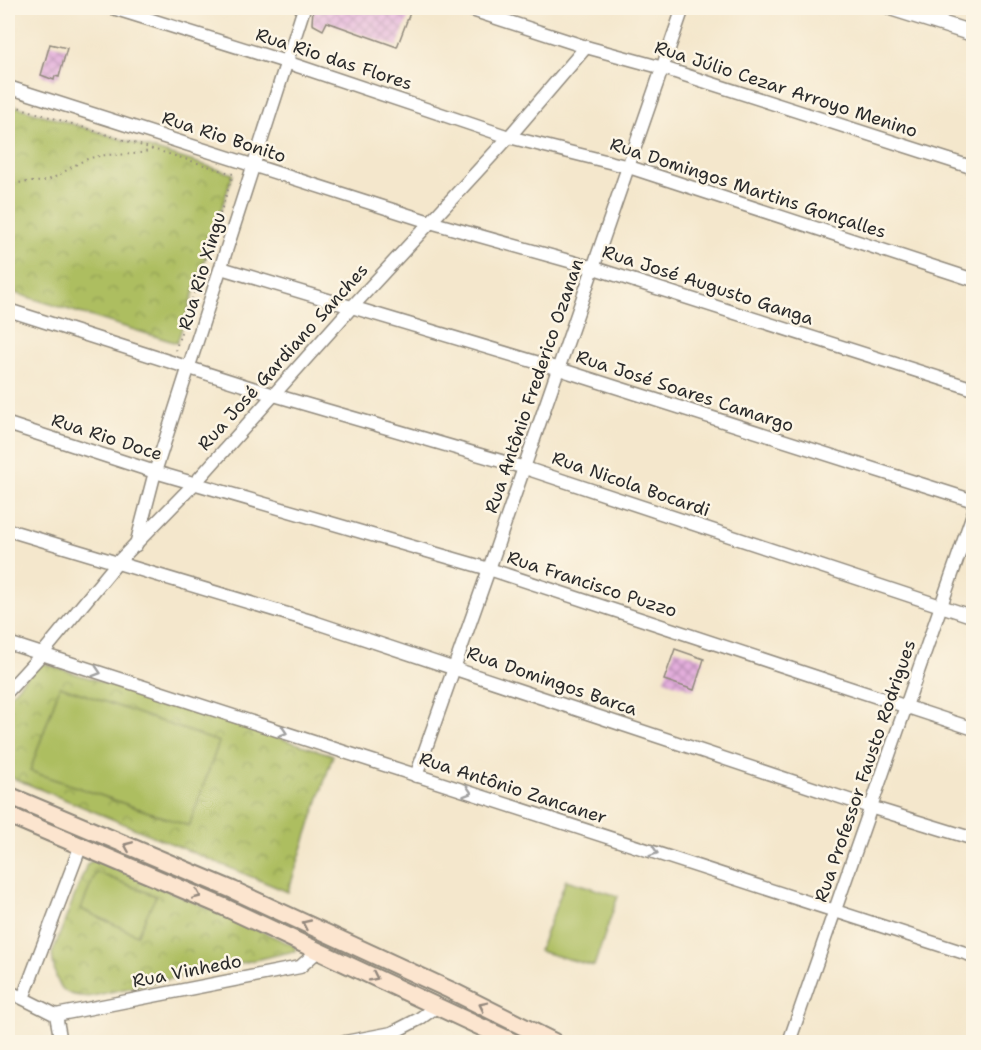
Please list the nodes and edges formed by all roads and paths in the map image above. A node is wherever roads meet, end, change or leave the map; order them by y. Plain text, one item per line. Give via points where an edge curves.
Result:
1 (113, 8) edge
2 (304, 8) edge
3 (466, 8) edge
4 (683, 8) edge
5 (892, 8) edge
6 (974, 34) edge
7 (586, 47) junction
8 (286, 62) junction
9 (663, 68) junction
10 (8, 87) edge
11 (8, 104) edge
12 (509, 137) junction
13 (153, 149) junction
14 (254, 165) junction
15 (629, 167) junction
16 (974, 168) edge
17 (8, 186) edge
18 (430, 222) junction
19 (222, 267) junction
20 (594, 267) junction
21 (974, 280) edge
22 (351, 308) junction
23 (8, 310) edge
24 (171, 350) dead end
25 (190, 369) junction
26 (559, 369) junction
27 (974, 389) edge
28 (274, 394) junction
29 (8, 424) edge
30 (525, 468) junction
31 (155, 472) junction
32 (195, 483) junction
33 (974, 501) edge
34 (974, 511) edge
35 (8, 530) edge
36 (136, 546) junction
37 (117, 563) junction
38 (489, 569) junction
39 (941, 607) junction
40 (974, 617) edge
41 (8, 643) edge
42 (42, 654) junction
43 (454, 668) junction
44 (8, 691) edge
45 (906, 708) junction
46 (974, 729) edge
47 (416, 776) junction
48 (8, 795) edge
49 (870, 807) junction
50 (8, 814) edge
51 (974, 839) edge
52 (81, 845) junction
53 (233, 890) junction
54 (224, 907) junction
55 (835, 911) junction
56 (319, 950) junction
57 (974, 956) edge
58 (8, 991) edge
59 (24, 998) junction
60 (436, 1007) junction
61 (56, 1015) junction
62 (518, 1023) junction
63 (62, 1042) edge
64 (345, 1042) edge
65 (510, 1042) edge
66 (554, 1042) edge
67 (789, 1042) edge

1 - 8 street, Rua Rio das Flores
2 - 8 street, Rua Rio Xingu
3 - 7 street, Rua Júlio Cezar Arroyo Menino
4 - 9 street, Rua Antônio Frederico Ozanan
5 - 6 street
7 - 9 street, Rua Júlio Cezar Arroyo Menino
7 - 12 street, Rua José Gardiano Sanches
8 - 12 street, Rua Rio das Flores
8 - 14 street, Rua Rio Xingu
9 - 15 street, Rua Antônio Frederico Ozanan
9 - 16 street, Rua Júlio Cezar Arroyo Menino
10 - 14 street, Rua Rio Bonito
11 - 13 path
12 - 15 street, Rua Domingos Martins Gonçalles
12 - 18 street, Rua José Gardiano Sanches
13 - 17 path via 141,155 94,157 47,180
13 - 24 path via 233,174 175,351
14 - 18 street, Rua Rio Bonito
14 - 19 street, Rua Rio Xingu
15 - 20 street, Rua Antônio Frederico Ozanan
15 - 21 street, Rua Domingos Martins Gonçalles
18 - 20 street, Rua José Augusto Ganga
18 - 22 street, Rua José Gardiano Sanches
19 - 22 street, Rua José Soares Camargo
19 - 25 street, Rua Rio Xingu
20 - 26 street, Rua Antônio Frederico Ozanan
20 - 27 street, Rua José Augusto Ganga
22 - 26 street, Rua José Soares Camargo
22 - 28 street, Rua José Gardiano Sanches
23 - 25 street, Rua Nicola Bocardi
25 - 28 street, Rua Nicola Bocardi
25 - 31 street, Rua Rio Xingu
26 - 30 street, Rua Antônio Frederico Ozanan
26 - 33 street, Rua José Soares Camargo
28 - 30 street, Rua Nicola Bocardi
28 - 32 street, Rua José Gardiano Sanches
29 - 31 street, Rua Rio Doce
30 - 38 street, Rua Antônio Frederico Ozanan
30 - 39 street, Rua Nicola Bocardi
31 - 32 street, Rua Rio Doce
31 - 36 street, Rua Rio Xingu
32 - 36 street, Rua José Gardiano Sanches
32 - 38 street, Rua Francisco Puzzo
34 - 39 street, Rua Professor Fausto Rodrigues
35 - 37 street, Rua Domingos Barca
36 - 37 street, Rua José Gardiano Sanches
37 - 42 street, Rua José Gardiano Sanches
37 - 43 street, Rua Domingos Barca
38 - 43 street, Rua Antônio Frederico Ozanan
38 - 45 street, Rua Francisco Puzzo
39 - 40 street, Rua Nicola Bocardi
39 - 45 street, Rua Professor Fausto Rodrigues
41 - 42 street, Rua Antônio Zancaner
42 - 44 street, Rua José Gardiano Sanches
42 -> 47 street, Rua Antônio Zancaner
43 - 47 street, Rua Antônio Frederico Ozanan
43 - 49 street, Rua Domingos Barca
45 - 46 street, Rua Francisco Puzzo
45 - 49 street, Rua Professor Fausto Rodrigues
47 -> 55 street, Rua Antônio Zancaner
53 -> 48 main road
49 - 51 street, Rua Domingos Barca
49 - 55 street, Rua Professor Fausto Rodrigues
50 - 52 main road
52 -> 54 main road
52 - 59 street
53 - 54 main road
62 -> 53 main road
54 - 56 main road
55 - 57 street, Rua Antônio Zancaner
55 - 67 street, Rua Professor Fausto Rodrigues
56 -> 60 main road
56 - 61 street, Rua Vinhedo via 300,967
58 - 59 street
59 - 61 street
60 - 64 street via 392,1033
60 - 65 main road
61 - 63 street
62 - 65 street
62 - 66 main road

